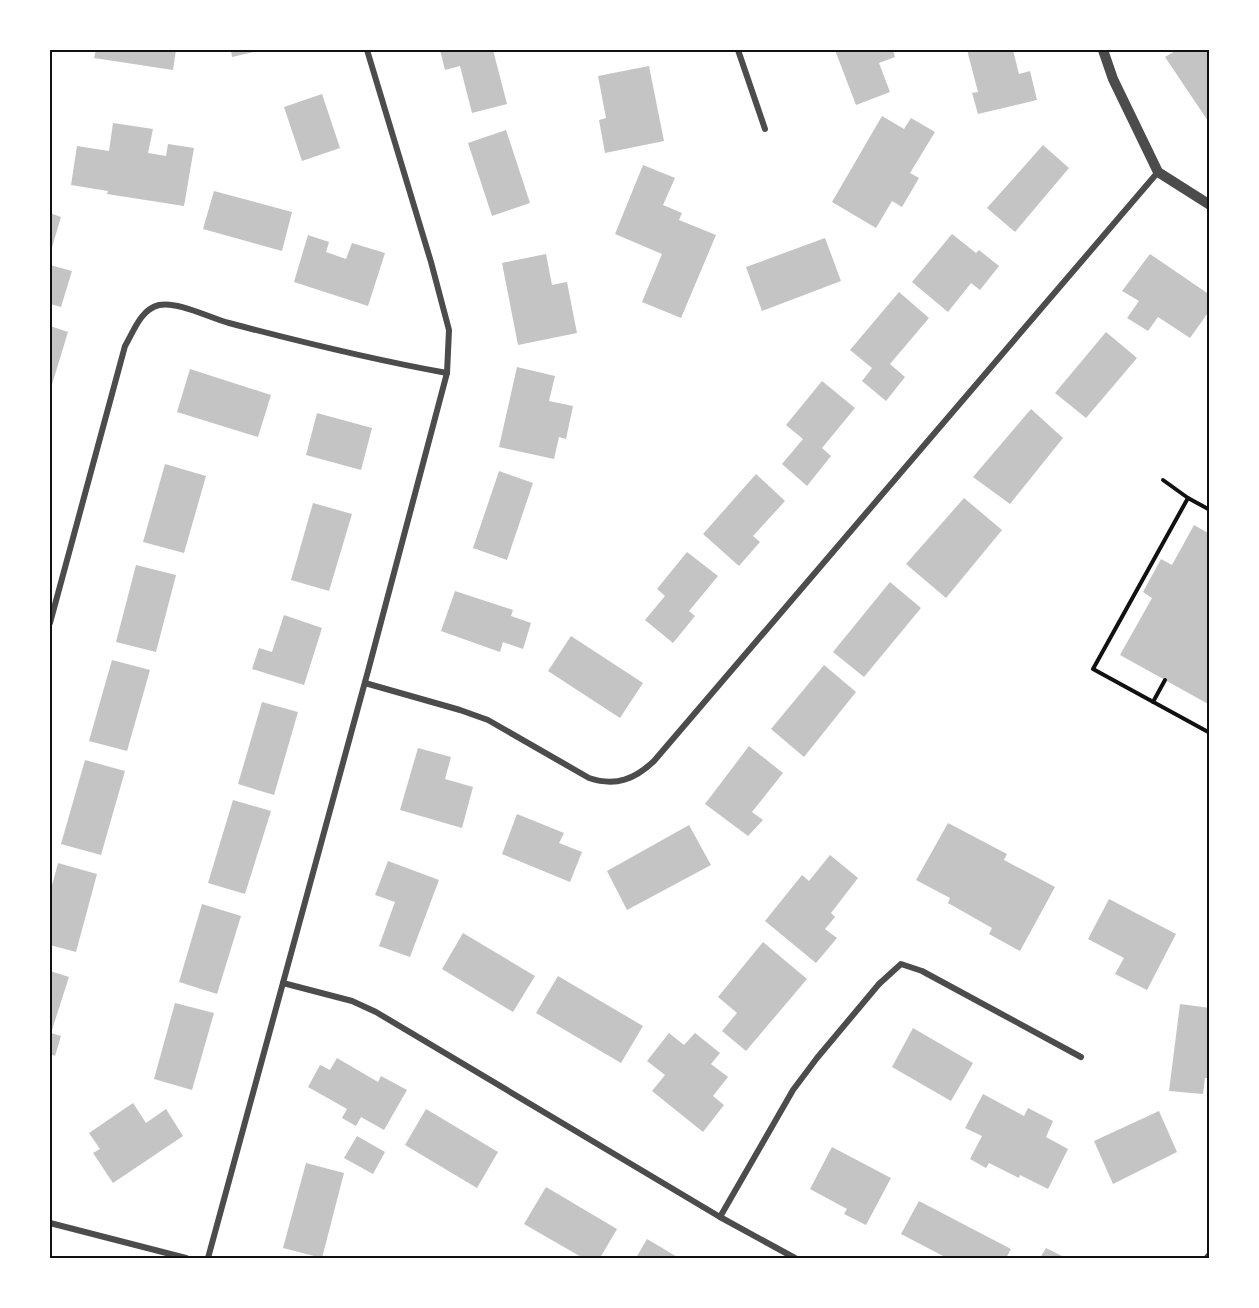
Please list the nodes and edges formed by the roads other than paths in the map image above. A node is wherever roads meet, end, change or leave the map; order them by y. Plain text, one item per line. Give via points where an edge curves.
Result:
1 (367, 50) edge
2 (738, 50) edge
3 (1102, 50) edge
4 (765, 129) dead end
5 (1158, 172) junction
6 (1209, 205) edge
7 (447, 373) junction
8 (50, 623) edge
9 (365, 682) junction
10 (283, 983) junction
11 (1081, 1057) dead end
12 (720, 1217) junction
13 (50, 1223) edge
14 (186, 1258) edge
15 (208, 1258) edge
16 (795, 1258) edge

1 - 7 street via 449,330
2 - 4 street
3 - 5 street
5 - 6 street
5 - 9 street via 638,775 618,783 589,778 488,720
7 - 8 street via 227,323 165,304 155,306 141,315 126,346
7 - 9 street
9 - 10 street
10 - 12 street via 352,1001 376,1012
10 - 15 street
11 - 12 street via 922,971 901,964 879,984 793,1090
12 - 16 street
13 - 14 street

